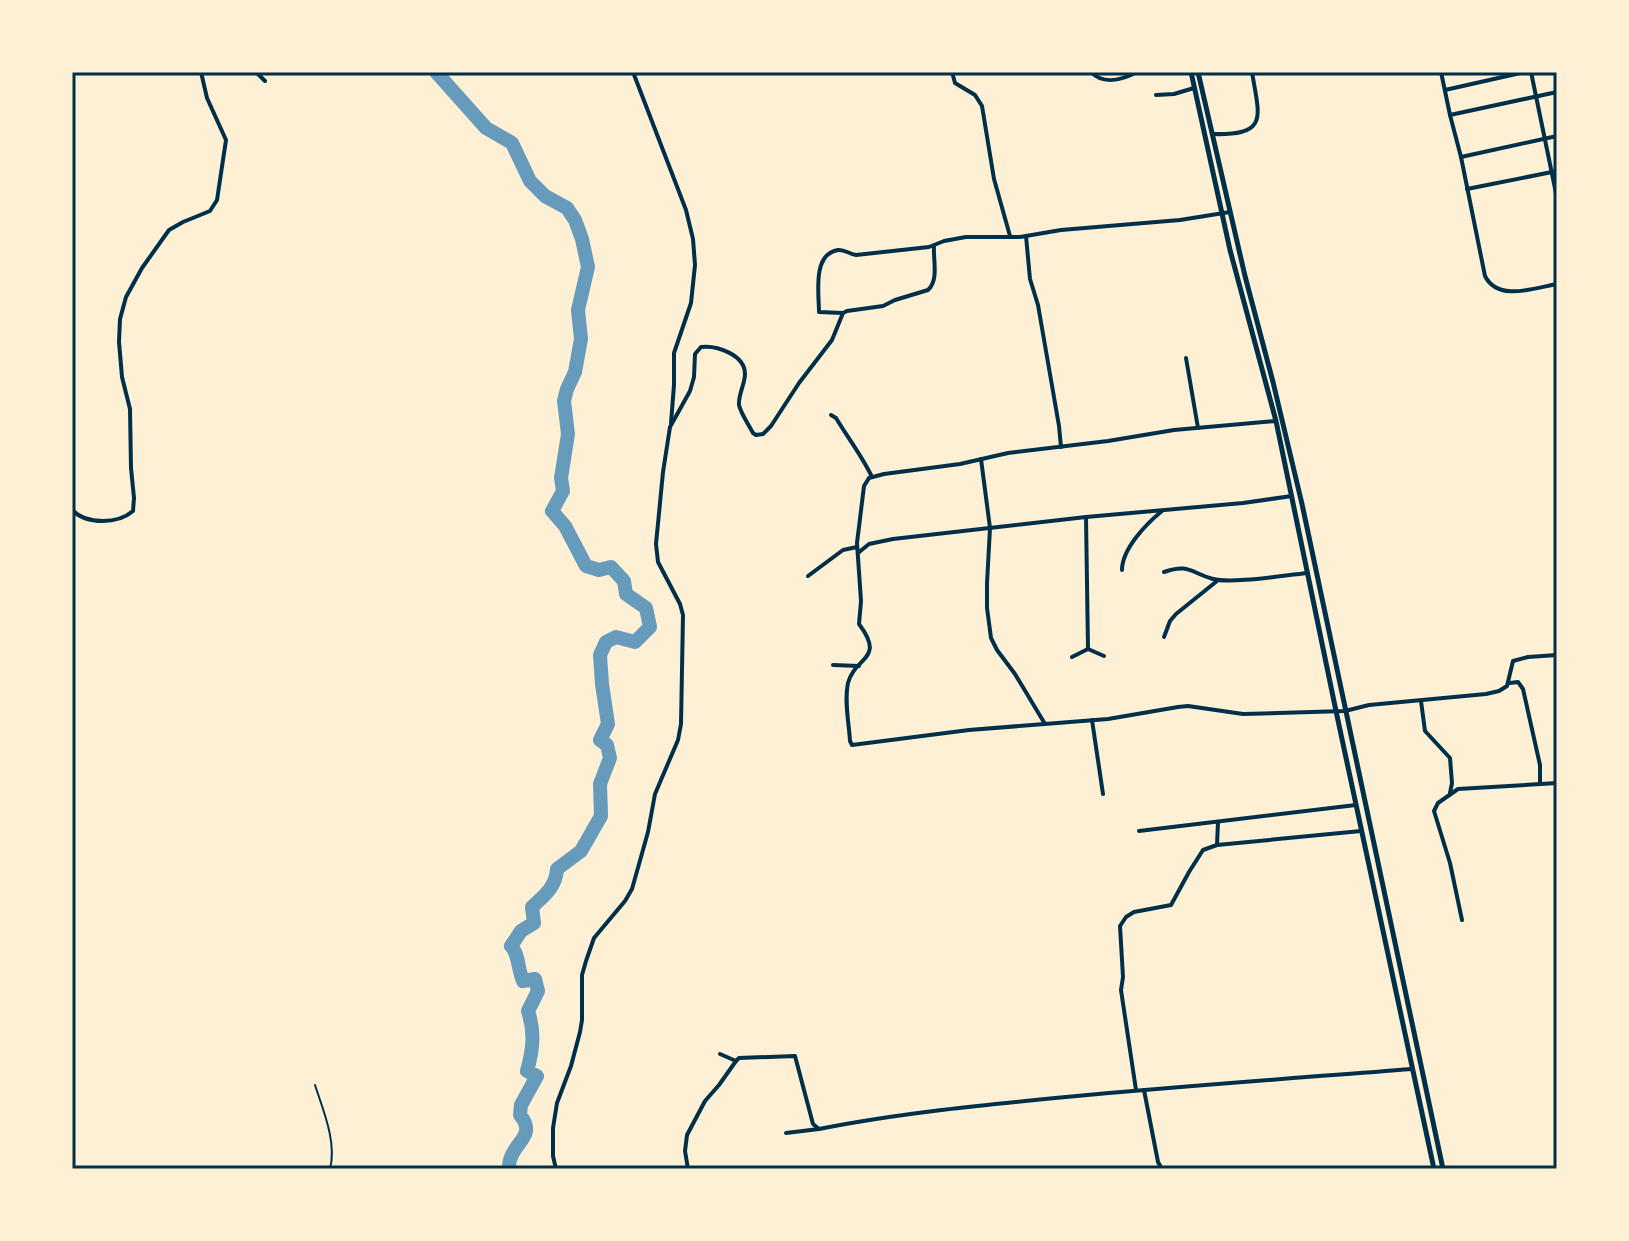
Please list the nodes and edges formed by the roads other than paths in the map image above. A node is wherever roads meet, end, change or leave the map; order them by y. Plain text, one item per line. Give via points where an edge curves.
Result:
1 (201, 72) edge
2 (256, 72) edge
3 (633, 72) edge
4 (952, 72) edge
5 (1091, 72) edge
6 (1137, 72) edge
7 (1191, 72) edge
8 (1198, 72) edge
9 (1252, 72) edge
10 (1441, 72) edge
11 (1525, 72) edge
12 (1531, 72) edge
13 (265, 81) dead end
14 (1194, 88) junction
15 (1444, 91) junction
16 (1557, 92) edge
17 (1156, 95) dead end
18 (1535, 96) junction
19 (1450, 115) junction
20 (1212, 134) junction
21 (1557, 136) edge
22 (1544, 138) junction
23 (1461, 157) junction
24 (1554, 172) edge
25 (1467, 189) junction
26 (1557, 198) edge
27 (1230, 212) junction
28 (1222, 215) junction
29 (1026, 236) junction
30 (1010, 237) junction
31 (934, 246) junction
32 (1557, 284) edge
33 (843, 313) junction
34 (1186, 358) dead end
35 (831, 415) dead end
36 (1276, 421) junction
37 (670, 427) junction
38 (1198, 428) junction
39 (1061, 447) junction
40 (981, 459) junction
41 (872, 477) junction
42 (1292, 496) junction
43 (1163, 509) junction
44 (72, 510) edge
45 (1086, 517) junction
46 (990, 528) junction
47 (858, 550) junction
48 (1122, 570) dead end
49 (1164, 572) dead end
50 (1308, 573) junction
51 (808, 576) dead end
52 (1219, 580) junction
53 (1164, 637) dead end
54 (1088, 649) junction
55 (1557, 655) edge
56 (1104, 656) dead end
57 (1072, 657) dead end
58 (833, 665) dead end
59 (859, 666) junction
60 (1509, 683) junction
61 (1421, 700) junction
62 (1336, 711) junction
63 (1345, 711) junction
64 (1092, 720) junction
65 (1046, 724) junction
66 (1557, 783) edge
67 (1540, 784) junction
68 (1450, 793) junction
69 (1103, 794) dead end
70 (1356, 805) junction
71 (1218, 822) junction
72 (1139, 831) dead end
73 (1361, 831) junction
74 (1217, 845) junction
75 (1462, 920) dead end
76 (720, 1054) dead end
77 (736, 1061) junction
78 (1412, 1069) junction
79 (315, 1085) dead end
80 (1136, 1090) junction
81 (1144, 1090) junction
82 (819, 1129) junction
83 (786, 1133) dead end
84 (330, 1169) edge
85 (556, 1169) edge
86 (688, 1169) edge
87 (1162, 1169) edge
88 (1434, 1169) edge
89 (1443, 1169) edge

1 - 44 street via 226,140 217,200 210,211 169,230 126,297 120,319 133,511 124,519 90,520
2 - 13 street
3 - 37 street via 693,239 691,303 674,353
4 - 30 street via 955,83 982,106
5 - 6 street via 1110,81
7 - 14 main road
8 - 20 main road
9 - 20 street via 1257,122 1238,133
10 - 15 street
11 - 15 street
12 - 18 street
14 - 17 street
14 - 28 main road
15 - 19 street
16 - 18 street
18 - 19 street
18 - 22 street
19 - 23 street
20 - 27 main road
21 - 22 street
22 - 23 street
22 - 24 street
23 - 25 street
24 - 25 street
24 - 26 street
25 - 32 street via 1488,283 1508,292
27 - 28 street
27 - 63 main road via 1302,504
28 - 29 street
28 - 36 main road
29 - 30 street
29 - 39 street
30 - 31 street via 966,237
31 - 33 street via 935,281 928,290
31 - 33 street via 856,255 842,249 825,257 819,312
33 - 37 street via 832,340 763,434 753,433 739,405 742,363 707,346 695,354 690,391
34 - 38 street
35 - 41 street
36 - 38 street
36 - 42 main road
37 - 85 street via 656,551 683,615 680,732 655,794 632,889 594,938 582,975 580,1032 553,1128
38 - 39 street
39 - 40 street
40 - 41 street
40 - 46 street
41 - 47 street via 864,486
42 - 43 street
42 - 50 main road
43 - 45 street
43 - 48 street via 1126,552
45 - 46 street
45 - 54 street
46 - 47 street via 875,542
46 - 65 street via 991,638
47 - 51 street via 843,550
47 - 59 street via 859,624 867,633 869,649
49 - 52 street via 1185,568
50 - 52 street
50 - 62 main road
52 - 53 street via 1176,614
54 - 56 street
54 - 57 street
55 - 60 street via 1513,661
58 - 59 street
59 - 65 street via 847,693 852,745
60 - 61 street via 1494,693
60 - 67 street via 1518,682 1523,689
61 - 63 street
61 - 68 street via 1425,731 1450,758
62 - 63 street
62 - 64 street via 1243,714 1188,706
62 - 70 main road
63 - 89 main road
64 - 65 street
64 - 69 street
66 - 67 street
67 - 68 street
68 - 75 street via 1434,811
70 - 71 street
70 - 73 main road
71 - 72 street
71 - 74 street
73 - 74 street
73 - 78 main road
74 - 80 street via 1203,850 1171,905 1134,912 1120,926 1121,990
76 - 77 street
77 - 82 street via 795,1056 813,1124
77 - 86 street via 687,1135
78 - 81 street
78 - 88 main road
79 - 84 lane via 330,1139
80 - 81 street
80 - 82 street via 923,1112
81 - 87 street
82 - 83 street

